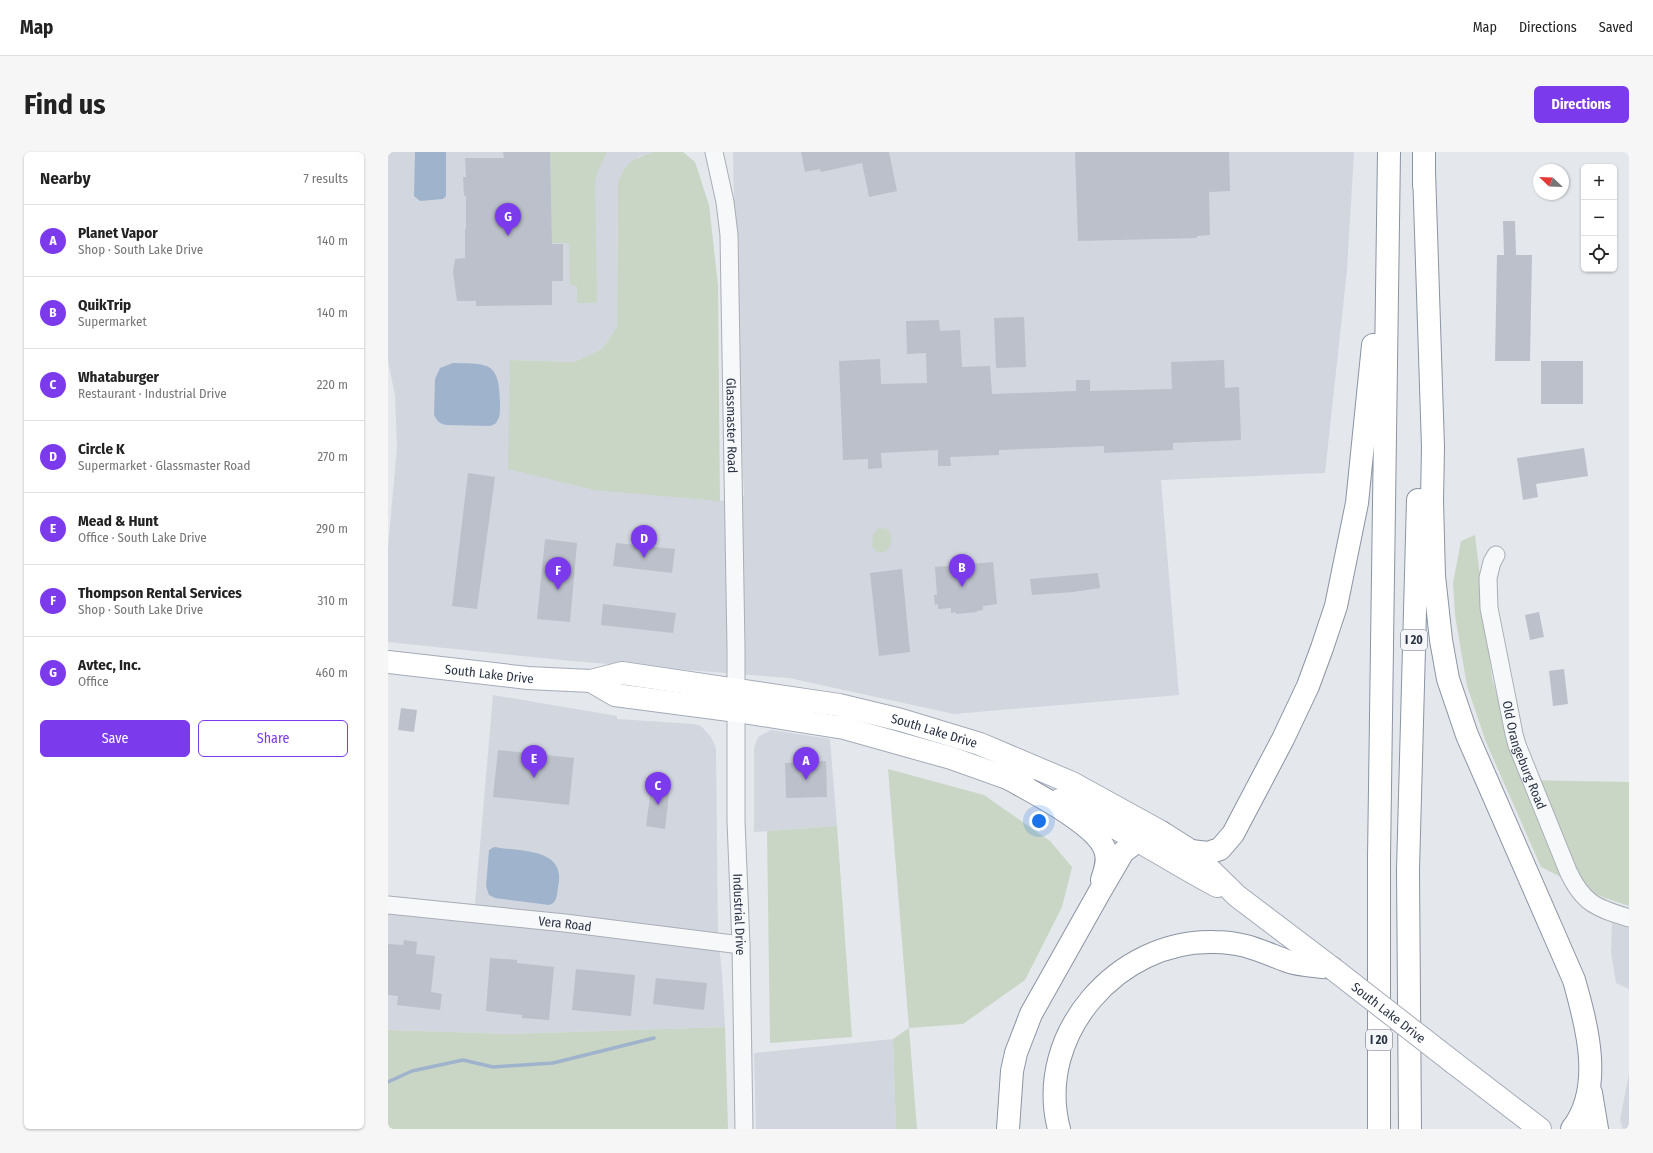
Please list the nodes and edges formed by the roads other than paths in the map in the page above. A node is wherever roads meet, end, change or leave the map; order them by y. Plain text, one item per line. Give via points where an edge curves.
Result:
1 (714, 152) edge
2 (1389, 152) edge
3 (1424, 162) edge
4 (1389, 181) junction
5 (1496, 555) dead end
6 (388, 662) edge
7 (737, 700) junction
8 (1006, 777) junction
9 (1161, 832) junction
10 (1138, 840) junction
11 (1191, 851) junction
12 (1098, 893) junction
13 (1237, 896) junction
14 (388, 905) edge
15 (1629, 918) edge
16 (741, 945) junction
17 (1379, 951) junction
18 (1332, 968) junction
19 (1589, 1078) junction
20 (744, 1129) edge
21 (1008, 1129) edge
22 (1059, 1129) edge
23 (1362, 1129) edge
24 (1379, 1129) edge
25 (1410, 1129) edge
26 (1540, 1129) edge
27 (1572, 1129) edge
28 (1597, 1129) edge

1 - 7 street, Glassmaster Road via 729,235
2 - 4 main road, I 20
3 - 19 main road via 1433,441 1434,576 1448,679 1467,735 1574,980 1584,1015
3 - 25 main road, I 20 via 1408,870
4 - 11 main road via 1361,482 1336,606 1308,686 1233,834 1220,849 1208,853
4 - 17 main road, I 20
5 - 15 street, Old Orangeburg Road via 1488,578 1489,608 1517,745 1578,891 1592,905
6 - 7 main road, South Lake Drive via 528,678 591,681 622,673
7 - 8 main road, South Lake Drive via 894,741
7 - 9 main road, South Lake Drive via 770,694 838,705 901,720 980,744 1072,783
7 - 16 street, Industrial Drive via 736,821
8 - 10 main road, South Lake Drive via 1069,804
8 - 12 main road via 1068,814 1096,835 1102,843 1107,859
9 - 10 main road
9 - 11 main road, South Lake Drive
10 - 12 main road via 1123,852
10 - 13 main road, South Lake Drive via 1181,867
11 - 13 main road, South Lake Drive
12 - 21 main road via 1025,1029 1012,1071
13 - 18 main road, South Lake Drive
14 - 16 street, Vera Road via 566,923
16 - 20 street, Industrial Drive
17 - 23 main road
17 - 24 main road, I 20
18 - 22 main road via 1288,962 1249,946 1213,942 1177,946 1136,961 1108,980 1093,995 1072,1030 1058,1066 1055,1106
18 - 26 main road, South Lake Drive, bridge
19 - 27 main road via 1585,1108
19 - 28 main road

